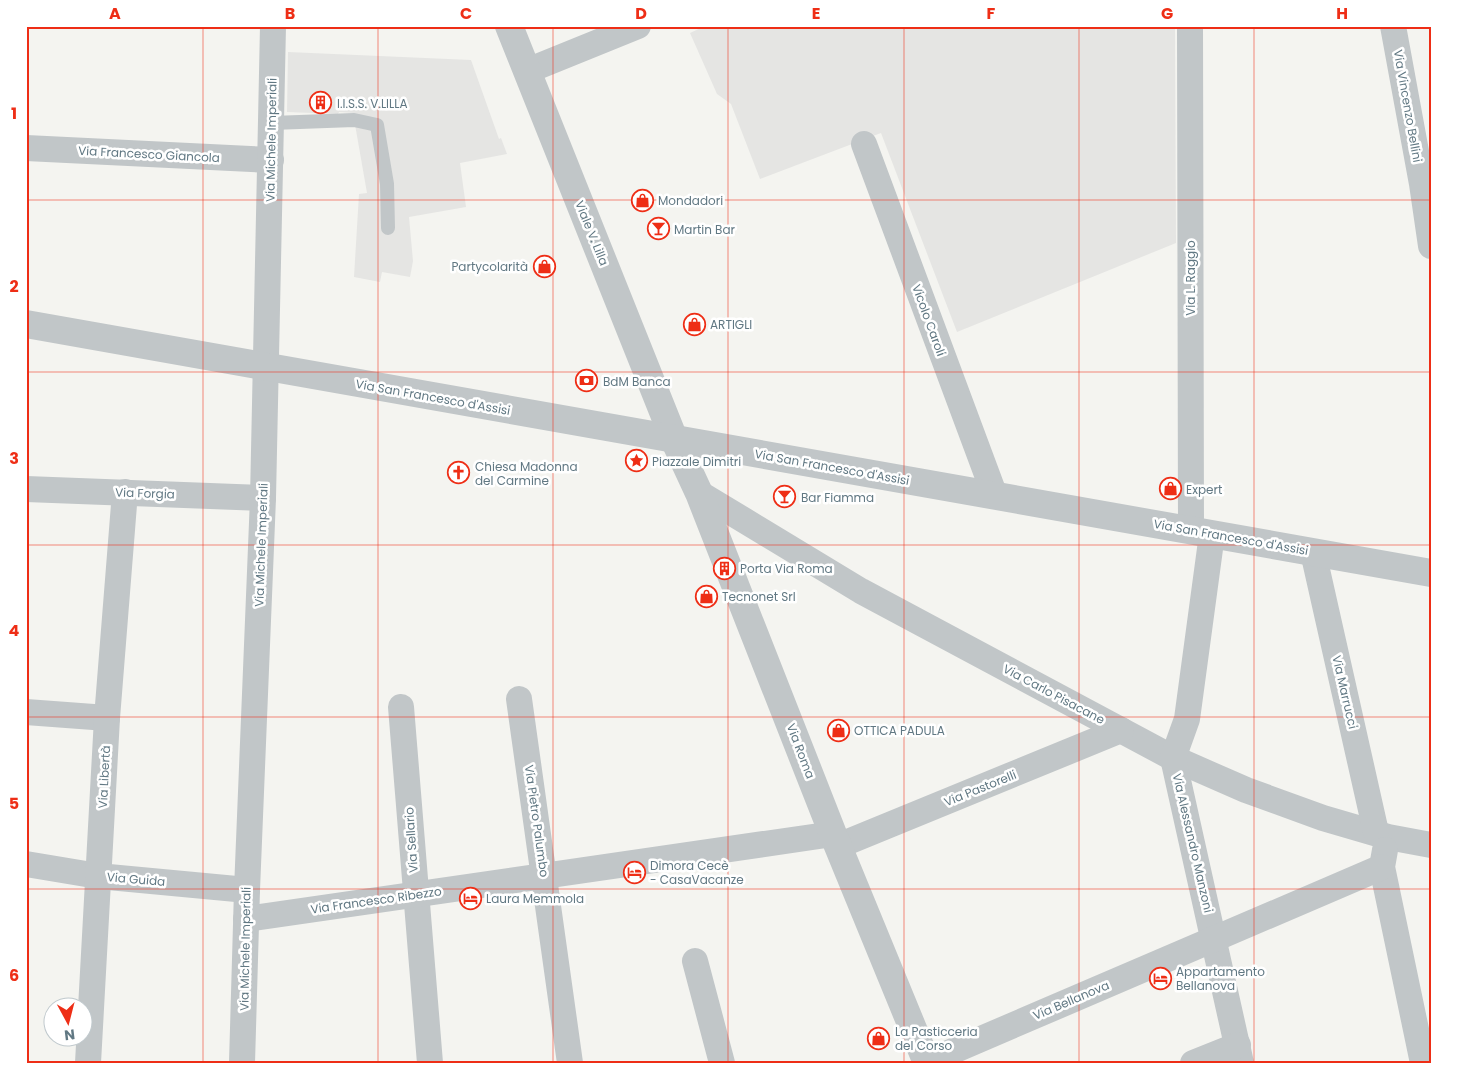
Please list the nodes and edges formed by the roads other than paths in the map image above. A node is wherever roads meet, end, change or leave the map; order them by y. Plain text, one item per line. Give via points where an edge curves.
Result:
1 (273, 26) edge
2 (509, 26) edge
3 (638, 26) edge
4 (1190, 26) edge
5 (1393, 26) edge
6 (527, 71) junction
7 (272, 123) junction
8 (864, 144) dead end
9 (26, 148) edge
10 (271, 160) junction
11 (1427, 184) edge
12 (388, 228) dead end
13 (1431, 246) edge
14 (26, 324) edge
15 (265, 367) junction
16 (674, 439) junction
17 (26, 489) edge
18 (125, 492) junction
19 (699, 493) junction
20 (995, 496) junction
21 (263, 498) junction
22 (1201, 532) junction
23 (1314, 552) junction
24 (1431, 573) edge
25 (519, 699) dead end
26 (401, 707) dead end
27 (26, 712) edge
28 (107, 718) junction
29 (1121, 730) junction
30 (1173, 758) junction
31 (1382, 835) junction
32 (836, 840) junction
33 (1431, 845) edge
34 (26, 864) edge
35 (1382, 866) junction
36 (544, 875) junction
37 (98, 876) junction
38 (246, 890) junction
39 (416, 895) junction
40 (246, 919) junction
41 (1215, 938) junction
42 (695, 960) dead end
43 (1240, 1054) edge
44 (927, 1062) edge
45 (88, 1063) edge
46 (242, 1063) edge
47 (430, 1063) edge
48 (570, 1063) edge
49 (722, 1063) edge
50 (1193, 1063) edge
51 (1423, 1063) edge

1 - 7 street, Via Michele Imperiali
2 - 6 street, Viale V. Lilla
3 - 6 street
4 - 22 street, Via L. Raggio
5 - 11 street, Via Vincenzo Bellini
6 - 16 street, Viale V. Lilla
7 - 10 street, Via Michele Imperiali
7 - 12 lane via 354,120 377,125 387,184
8 - 20 street, Vicolo Caroli
9 - 10 street, Via Francesco Giancola
10 - 15 street, Via Michele Imperiali
11 - 13 street, Via Vincenzo Bellini
14 - 15 street, Via San Francesco d'Assisi
15 - 16 street, Via San Francesco d'Assisi
15 - 21 street, Via Michele Imperiali
16 - 19 street, Via Roma
16 - 20 street, Via San Francesco d'Assisi
17 - 18 street, Via Forgia
18 - 21 street, Via Forgia
18 - 28 street, Via Libertà
19 - 29 street, Via Carlo Pisacane via 861,591
19 - 32 street, Via Roma
20 - 22 street, Via San Francesco d'Assisi
21 - 38 street, Via Michele Imperiali
22 - 23 street, Via San Francesco d'Assisi
22 - 30 street, Via Alessandro Manzoni via 1187,718
23 - 24 street, Via San Francesco d'Assisi
23 - 31 street, Via Marrucci
25 - 36 street, Via Pietro Palumbo
26 - 39 street, Via Sellario
27 - 28 street
28 - 37 street, Via Libertà
29 - 30 street, Via Carlo Pisacane
29 - 32 street, Via Pastorelli
30 - 31 street, Via Carlo Pisacane via 1246,790
30 - 41 street, Via Alessandro Manzoni
31 - 33 street, Via Carlo Pisacane
31 - 35 street, Via Marrucci
32 - 36 street, Via Francesco Ribezzo
32 - 44 street, Via Roma
34 - 37 street, Via Guida
35 - 41 street, Via Bellanova
35 - 51 street, Via Marrucci
36 - 39 street, Via Francesco Ribezzo
36 - 48 street, Via Pietro Palumbo
37 - 38 street, Via Guida
37 - 45 street, Via Libertà
38 - 40 street, Via Michele Imperiali
39 - 40 street, Via Francesco Ribezzo
39 - 47 street, Via Sellario
40 - 46 street, Via Michele Imperiali
41 - 43 street, Via Alessandro Manzoni
41 - 44 street, Via Bellanova
42 - 49 street
43 - 50 street

